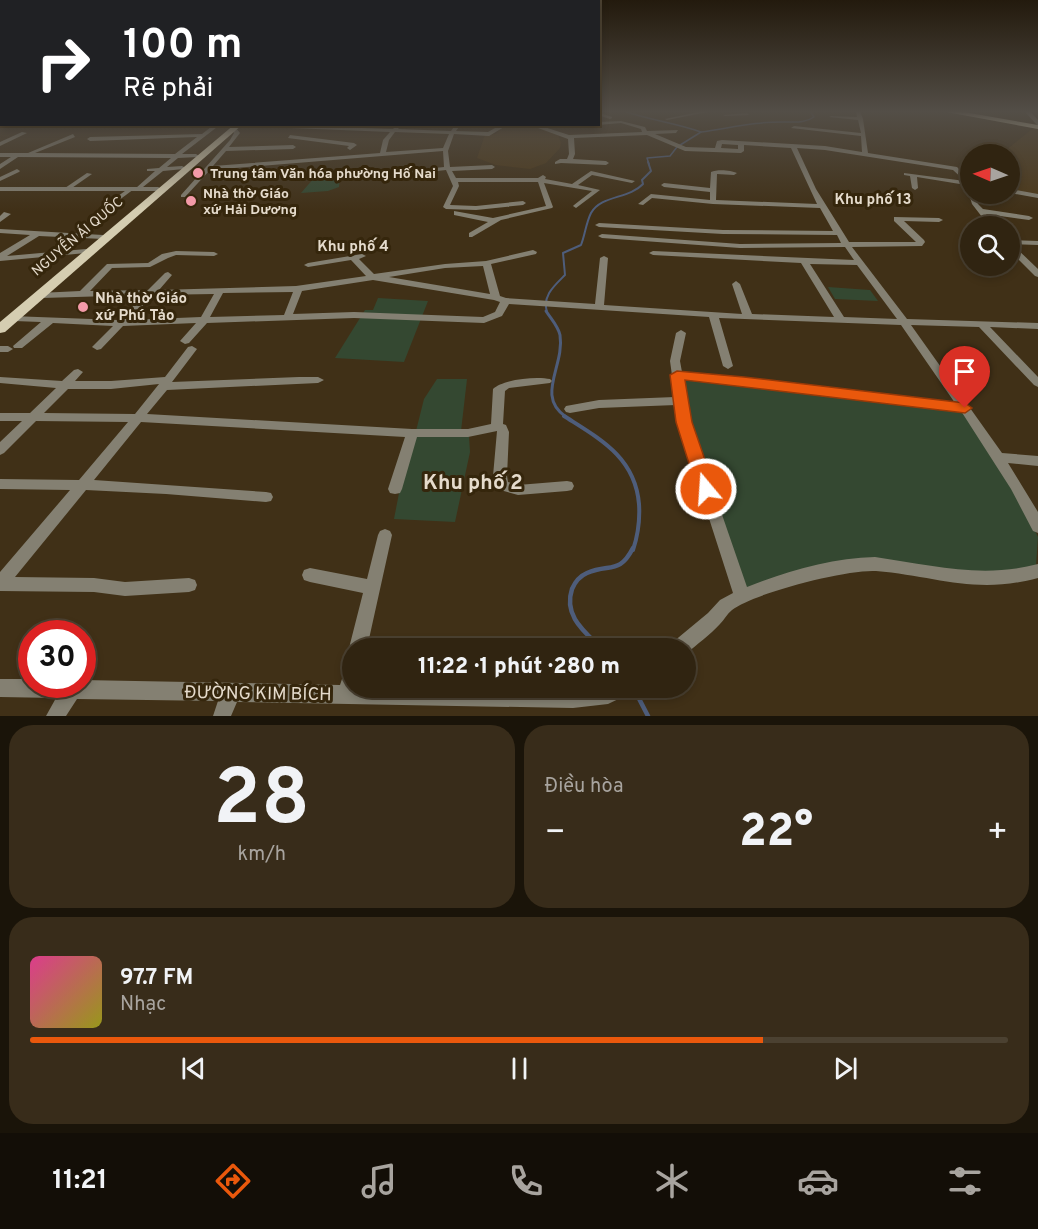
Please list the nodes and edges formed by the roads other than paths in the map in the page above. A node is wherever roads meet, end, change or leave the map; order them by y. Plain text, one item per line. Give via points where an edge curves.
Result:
1 (50, 144) edge
2 (192, 144) edge
3 (211, 144) edge
4 (214, 144) edge
5 (228, 144) edge
6 (347, 144) edge
7 (386, 144) edge
8 (448, 144) edge
9 (573, 144) edge
10 (675, 144) edge
11 (741, 144) edge
12 (769, 144) edge
13 (864, 144) edge
14 (793, 146) junction
15 (293, 147) dead end
16 (350, 148) dead end
17 (225, 149) junction
18 (446, 149) junction
19 (383, 154) junction
20 (865, 154) junction
21 (0, 155) edge
22 (22, 155) junction
23 (299, 155) dead end
24 (178, 156) junction
25 (196, 156) junction
26 (569, 161) junction
27 (274, 163) junction
28 (557, 163) dead end
29 (606, 164) dead end
30 (0, 167) edge
31 (492, 167) dead end
32 (209, 168) junction
33 (164, 169) junction
34 (448, 169) junction
35 (149, 170) dead end
36 (17, 171) dead end
37 (960, 171) edge
38 (734, 173) dead end
39 (89, 174) dead end
40 (179, 174) junction
41 (543, 178) junction
42 (0, 179) edge
43 (383, 179) dead end
44 (455, 180) junction
45 (632, 181) dead end
46 (664, 184) dead end
47 (960, 184) edge
48 (574, 185) junction
49 (915, 188) dead end
50 (0, 189) edge
51 (67, 189) junction
52 (135, 189) junction
53 (158, 189) junction
54 (714, 190) junction
55 (1020, 193) edge
56 (183, 196) dead end
57 (1038, 196) edge
58 (713, 202) junction
59 (523, 203) dead end
60 (641, 204) dead end
61 (977, 204) edge
62 (576, 206) dead end
63 (821, 206) junction
64 (446, 207) junction
65 (100, 211) dead end
66 (980, 211) junction
67 (7, 214) dead end
68 (984, 216) edge
69 (1029, 218) dead end
70 (0, 220) edge
71 (939, 220) dead end
72 (495, 221) junction
73 (599, 225) dead end
74 (39, 232) junction
75 (838, 232) junction
76 (2, 233) edge
77 (472, 235) dead end
78 (602, 236) dead end
79 (103, 237) junction
80 (1020, 242) edge
81 (1038, 243) edge
82 (846, 245) junction
83 (86, 251) junction
84 (533, 252) dead end
85 (653, 253) dead end
86 (214, 254) dead end
87 (1020, 257) edge
88 (0, 258) edge
89 (10, 258) junction
90 (604, 258) dead end
91 (804, 261) junction
92 (486, 263) junction
93 (860, 263) junction
94 (308, 265) dead end
95 (0, 268) edge
96 (1038, 274) edge
97 (168, 275) dead end
98 (372, 278) junction
99 (736, 284) dead end
100 (299, 288) junction
101 (220, 291) junction
102 (149, 294) junction
103 (81, 295) junction
104 (36, 298) junction
105 (501, 299) junction
106 (599, 307) junction
107 (713, 315) junction
108 (288, 316) junction
109 (748, 317) junction
110 (14, 318) junction
111 (50, 320) junction
112 (204, 320) junction
113 (841, 320) junction
114 (0, 321) edge
115 (120, 323) junction
116 (905, 323) junction
117 (981, 324) junction
118 (1038, 326) edge
119 (0, 329) edge
120 (681, 333) dead end
121 (97, 347) dead end
122 (9, 348) edge
123 (728, 366) dead end
124 (78, 372) dead end
125 (677, 375) junction
126 (0, 380) edge
127 (318, 380) dead end
128 (546, 381) dead end
129 (166, 383) junction
130 (1038, 383) edge
131 (66, 385) junction
132 (682, 401) junction
133 (965, 408) junction
134 (570, 409) dead end
135 (0, 417) edge
136 (33, 417) junction
137 (138, 418) junction
138 (497, 427) junction
139 (412, 433) junction
140 (0, 450) edge
141 (998, 457) junction
142 (1038, 461) edge
143 (82, 483) junction
144 (0, 484) edge
145 (567, 486) dead end
146 (395, 489) dead end
147 (266, 496) dead end
148 (1038, 527) edge
149 (385, 535) dead end
150 (1038, 571) edge
151 (310, 575) dead end
152 (0, 584) edge
153 (189, 585) dead end
154 (373, 588) junction
155 (742, 596) junction
156 (360, 638) edge
157 (691, 638) edge
158 (0, 688) edge
159 (18, 688) edge
160 (96, 690) edge
161 (231, 693) junction
162 (342, 694) edge
163 (67, 698) edge
164 (528, 698) edge
165 (582, 698) edge
166 (56, 716) edge
167 (222, 716) edge

1 - 22 street
2 - 24 street
3 - 25 main road
4 - 40 main road
5 - 17 street
6 - 16 street via 354,145
7 - 19 street
8 - 18 street
9 - 26 street
10 - 11 street via 741,151
12 - 14 street
13 - 20 street
14 - 20 street
14 - 63 street
15 - 17 street
17 - 32 street
18 - 19 street
18 - 34 street
19 - 27 street
20 - 37 street
21 - 22 street
22 - 24 street
22 - 30 street
23 - 27 street via 276,158
24 - 25 street
24 - 33 street
25 - 40 main road
26 - 28 street
26 - 29 street
27 - 32 street
31 - 34 street
32 - 56 street
33 - 35 street
33 - 40 street
33 - 52 street
34 - 43 street via 378,176
34 - 44 street
36 - 42 street
38 - 54 street via 714,172
39 - 51 street
40 - 53 main road, NGUYỄN ÁI QUỐC
40 - 104 main road, NGUYỄN ÁI QUỐC
41 - 44 street
41 - 48 street
41 - 72 street via 550,207
44 - 64 street
45 - 48 street via 590,173
46 - 54 street
47 - 49 street via 909,175
48 - 62 street via 597,190
50 - 51 street
51 - 52 street
52 - 53 street
52 - 65 street
53 - 79 main road, NGUYỄN ÁI QUỐC
54 - 58 street
55 - 57 street
58 - 60 street via 650,196
58 - 63 street
59 - 64 street
61 - 66 street
63 - 75 street
64 - 72 street via 447,211
66 - 68 street
66 - 69 street
67 - 70 street
71 - 82 street via 897,219 921,243
72 - 77 street
73 - 75 street via 704,232
74 - 76 street
74 - 79 street
74 - 88 street
75 - 82 street
78 - 82 street via 722,245
79 - 83 main road, NGUYỄN ÁI QUỐC
80 - 81 street
82 - 93 street
83 - 89 street
83 - 104 main road, NGUYỄN ÁI QUỐC
84 - 92 street
85 - 91 street
86 - 103 street via 176,253 150,265 110,266
87 - 96 street
88 - 89 street
89 - 95 street
90 - 106 street
91 - 93 street
91 - 113 street
92 - 98 street
92 - 105 street
93 - 116 street
94 - 98 street via 357,257
97 - 102 street
98 - 100 street
98 - 105 street
99 - 109 street
100 - 101 street
100 - 108 street
101 - 102 street
101 - 112 street
102 - 103 street
102 - 115 street
103 - 104 street
104 - 110 main road, NGUYỄN ÁI QUỐC
104 - 114 main road, NGUYỄN ÁI QUỐC
105 - 106 street
105 - 108 street via 504,310 499,316 484,320
106 - 107 street
107 - 109 street
107 - 123 street
108 - 112 street
109 - 113 street
110 - 111 street
110 - 119 main road, NGUYỄN ÁI QUỐC
111 - 115 street
111 - 122 street
112 - 115 street
112 - 129 street
113 - 116 street
115 - 121 street
116 - 117 street
116 - 133 street
117 - 118 street
117 - 130 street
120 - 125 street via 675,362
124 - 131 street
125 - 132 street
125 - 133 street
126 - 131 street
127 - 129 street via 211,386
128 - 138 street via 499,389
129 - 131 street
129 - 137 street
131 - 136 street
132 - 134 street
132 - 155 street via 684,422
133 - 141 street
135 - 136 street
136 - 137 street
136 - 140 street
137 - 139 street
137 - 143 street
138 - 139 street via 468,433
138 - 145 street via 503,432 502,485 518,490
139 - 146 street
141 - 142 street
141 - 148 street
143 - 144 street
143 - 147 street
143 - 152 street
149 - 154 street
150 - 155 street via 988,579 872,564 776,584
151 - 154 street
152 - 153 street via 125,589
154 - 156 street
155 - 157 street via 726,605
158 - 159 street, ĐƯỜNG KIM BÍCH
160 - 161 street, ĐƯỜNG KIM BÍCH
161 - 162 street, ĐƯỜNG KIM BÍCH
161 - 167 street
163 - 166 street
164 - 165 street, ĐƯỜNG KIM BÍCH

